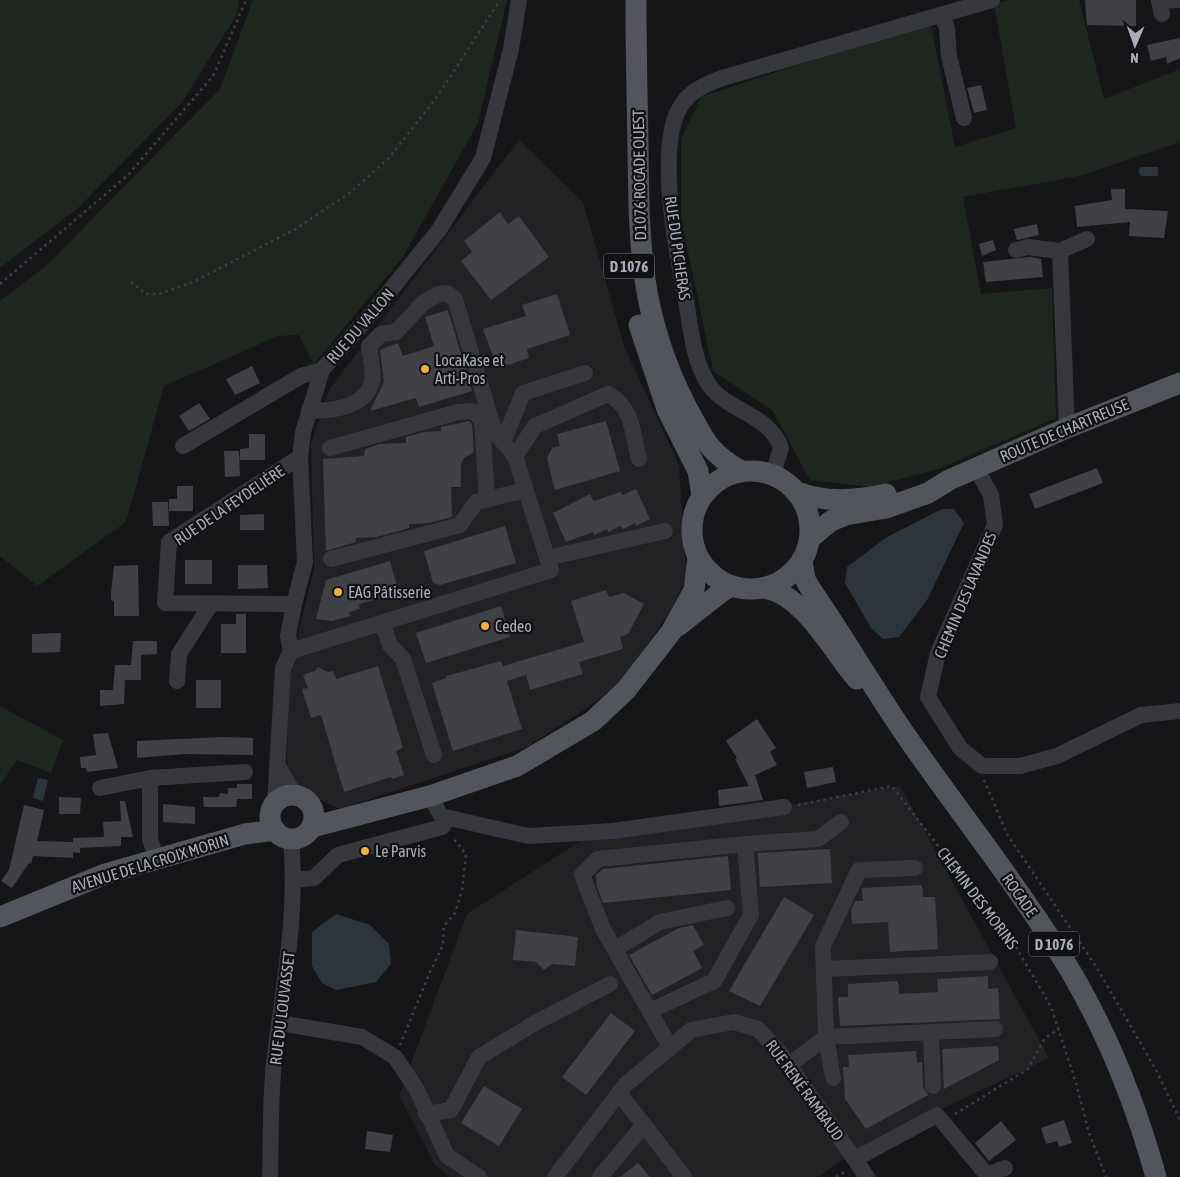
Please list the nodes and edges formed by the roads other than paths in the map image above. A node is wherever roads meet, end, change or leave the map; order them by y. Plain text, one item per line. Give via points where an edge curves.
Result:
1 (519, 0) edge
2 (636, 0) edge
3 (992, 0) edge
4 (1179, 0) edge
5 (1162, 14) dead end
6 (943, 15) junction
7 (636, 24) junction
8 (964, 118) dead end
9 (1087, 239) dead end
10 (1016, 250) dead end
11 (1060, 252) junction
12 (322, 370) junction
13 (585, 373) dead end
14 (1180, 383) edge
15 (309, 410) junction
16 (1067, 428) junction
17 (503, 442) junction
18 (183, 446) dead end
19 (330, 448) dead end
20 (516, 456) junction
21 (300, 457) junction
22 (639, 459) dead end
23 (976, 468) junction
24 (741, 471) junction
25 (773, 474) junction
26 (949, 480) junction
27 (526, 490) junction
28 (797, 492) junction
29 (702, 496) junction
30 (487, 500) junction
31 (665, 531) dead end
32 (810, 538) junction
33 (698, 557) junction
34 (547, 558) junction
35 (331, 559) dead end
36 (802, 561) junction
37 (732, 586) junction
38 (765, 588) junction
39 (211, 604) junction
40 (294, 604) junction
41 (382, 623) junction
42 (672, 632) junction
43 (291, 651) junction
44 (177, 681) dead end
45 (1180, 711) edge
46 (906, 736) junction
47 (434, 755) dead end
48 (278, 766) junction
49 (246, 772) dead end
50 (150, 778) junction
51 (100, 788) dead end
52 (430, 796) junction
53 (784, 808) road end
54 (306, 809) junction
55 (278, 821) junction
56 (841, 822) dead end
57 (445, 823) junction
58 (744, 844) junction
59 (157, 858) junction
60 (916, 868) dead end
61 (293, 880) junction
62 (727, 908) dead end
63 (0, 917) edge
64 (615, 949) junction
65 (990, 962) dead end
66 (824, 969) junction
67 (610, 984) dead end
68 (650, 1011) junction
69 (280, 1023) junction
70 (995, 1028) dead end
71 (931, 1032) junction
72 (826, 1038) junction
73 (670, 1047) junction
74 (789, 1066) junction
75 (833, 1078) dead end
76 (933, 1086) dead end
77 (619, 1093) junction
78 (426, 1114) junction
79 (644, 1125) junction
80 (855, 1159) junction
81 (1006, 1168) dead end
82 (270, 1177) edge
83 (479, 1177) edge
84 (555, 1177) edge
85 (600, 1177) edge
86 (684, 1177) edge
87 (867, 1177) edge
88 (1156, 1177) edge

1 - 12 street, RUE DU VALLON via 511,49 483,158 439,230
2 - 7 main road, D1076 ROCADE OUEST / D 1076
3 - 6 street, RUE DU PICHERAS
4 - 5 street via 1159,1
6 - 8 street via 948,56
6 - 25 street, RUE DU PICHERAS via 722,78 687,97 673,123 671,216 699,364 710,386 721,397 773,430 781,448
7 - 24 main road, D1076 ROCADE OUEST / D 1076 via 639,226 648,301 665,360 706,443 716,455
7 - 29 main road, D 1076 via 628,118 626,229 630,276 648,356 667,409 698,471
9 - 11 street
10 - 11 street via 1028,247
11 - 16 street
12 - 15 street, RUE DU VALLON
12 - 18 street via 301,376
13 - 17 street via 523,393
14 - 16 main road, ROUTE DE CHARTREUSE
15 - 17 street via 327,412 364,396 372,382 370,346 381,334 396,332 423,303 447,293 455,299 492,423
15 - 21 street, RUE DU VALLON
16 - 23 main road, ROUTE DE CHARTREUSE
17 - 20 street
19 - 30 street via 458,412 473,411 482,420
20 - 22 street via 535,426 608,394 620,401 630,415
20 - 27 street
21 - 39 street, RUE DE LA FEYDELIÈRE via 169,542 165,603
21 - 40 street, RUE DU VALLON via 305,562
23 - 26 main road, ROUTE DE CHARTREUSE
23 - 45 street, CHEMIN DES LAVANDES via 992,494 995,526 938,652 928,697 960,748 982,766 1020,766 1057,756 1142,715
24 - 25 main road
24 - 29 main road via 712,484
25 - 28 main road
26 - 28 main road, ROUTE DE CHARTREUSE via 844,500 818,499
26 - 32 main road, ROUTE DE CHARTREUSE via 906,502 845,515 831,521
27 - 30 street
27 - 34 street
28 - 32 main road via 806,506
29 - 33 main road via 693,515 692,536
30 - 35 street via 476,502 460,524
31 - 34 street
32 - 36 main road
33 - 37 main road via 712,575
33 - 42 main road via 694,590
34 - 41 street via 551,570
36 - 38 main road via 786,578
36 - 46 main road, ROCADE / D 1076 via 810,588
37 - 38 main road
37 - 42 main road
38 - 46 main road, ROCADE / D 1076 via 777,590 796,603
39 - 40 street, RUE DE LA FEYDELIÈRE
39 - 44 street via 179,654
40 - 43 street, RUE DU VALLON via 288,636
41 - 43 street
41 - 47 street via 390,645 403,659
42 - 52 main road via 626,690 592,721 517,766
43 - 48 street, RUE DU VALLON via 283,668
46 - 88 main road, ROCADE / D 1076 via 1047,933 1082,992 1131,1097
48 - 54 street
48 - 55 street, RUE DU VALLON
49 - 50 street
50 - 51 street
50 - 59 street via 150,840
52 - 54 main road via 350,818
52 - 57 street
53 - 57 street via 613,831 528,836
54 - 55 main road via 288,796
54 - 55 main road via 304,836
55 - 59 main road, AVENUE DE LA CROIX MORIN via 245,834
55 - 61 street, RUE DU LOUVASSET
56 - 58 street via 818,840
57 - 61 street via 338,855 314,878
58 - 64 street via 598,859 582,875 603,929
58 - 68 street via 751,915 714,981
59 - 63 main road, AVENUE DE LA CROIX MORIN via 106,874
60 - 66 street via 859,870 824,946
61 - 69 street, RUE DU LOUVASSET via 293,912
62 - 64 street via 660,922
64 - 68 street via 643,1004
65 - 66 street
66 - 72 street
67 - 78 street via 479,1057 451,1110
68 - 73 street
69 - 78 street via 362,1037 395,1057 417,1090
69 - 82 street, RUE DU LOUVASSET via 274,1064
70 - 71 street
71 - 72 street
71 - 76 street
72 - 74 street
72 - 75 street
73 - 74 street, RUE RENÉ RAMBAUD via 691,1030 734,1022 758,1029
73 - 77 street, RUE RENÉ RAMBAUD
74 - 80 street, RUE RENÉ RAMBAUD
77 - 79 street
77 - 84 street, RUE RENÉ RAMBAUD
78 - 83 street via 447,1156
79 - 85 street
79 - 86 street
80 - 81 street via 937,1115 987,1176
80 - 87 street, RUE RENÉ RAMBAUD

